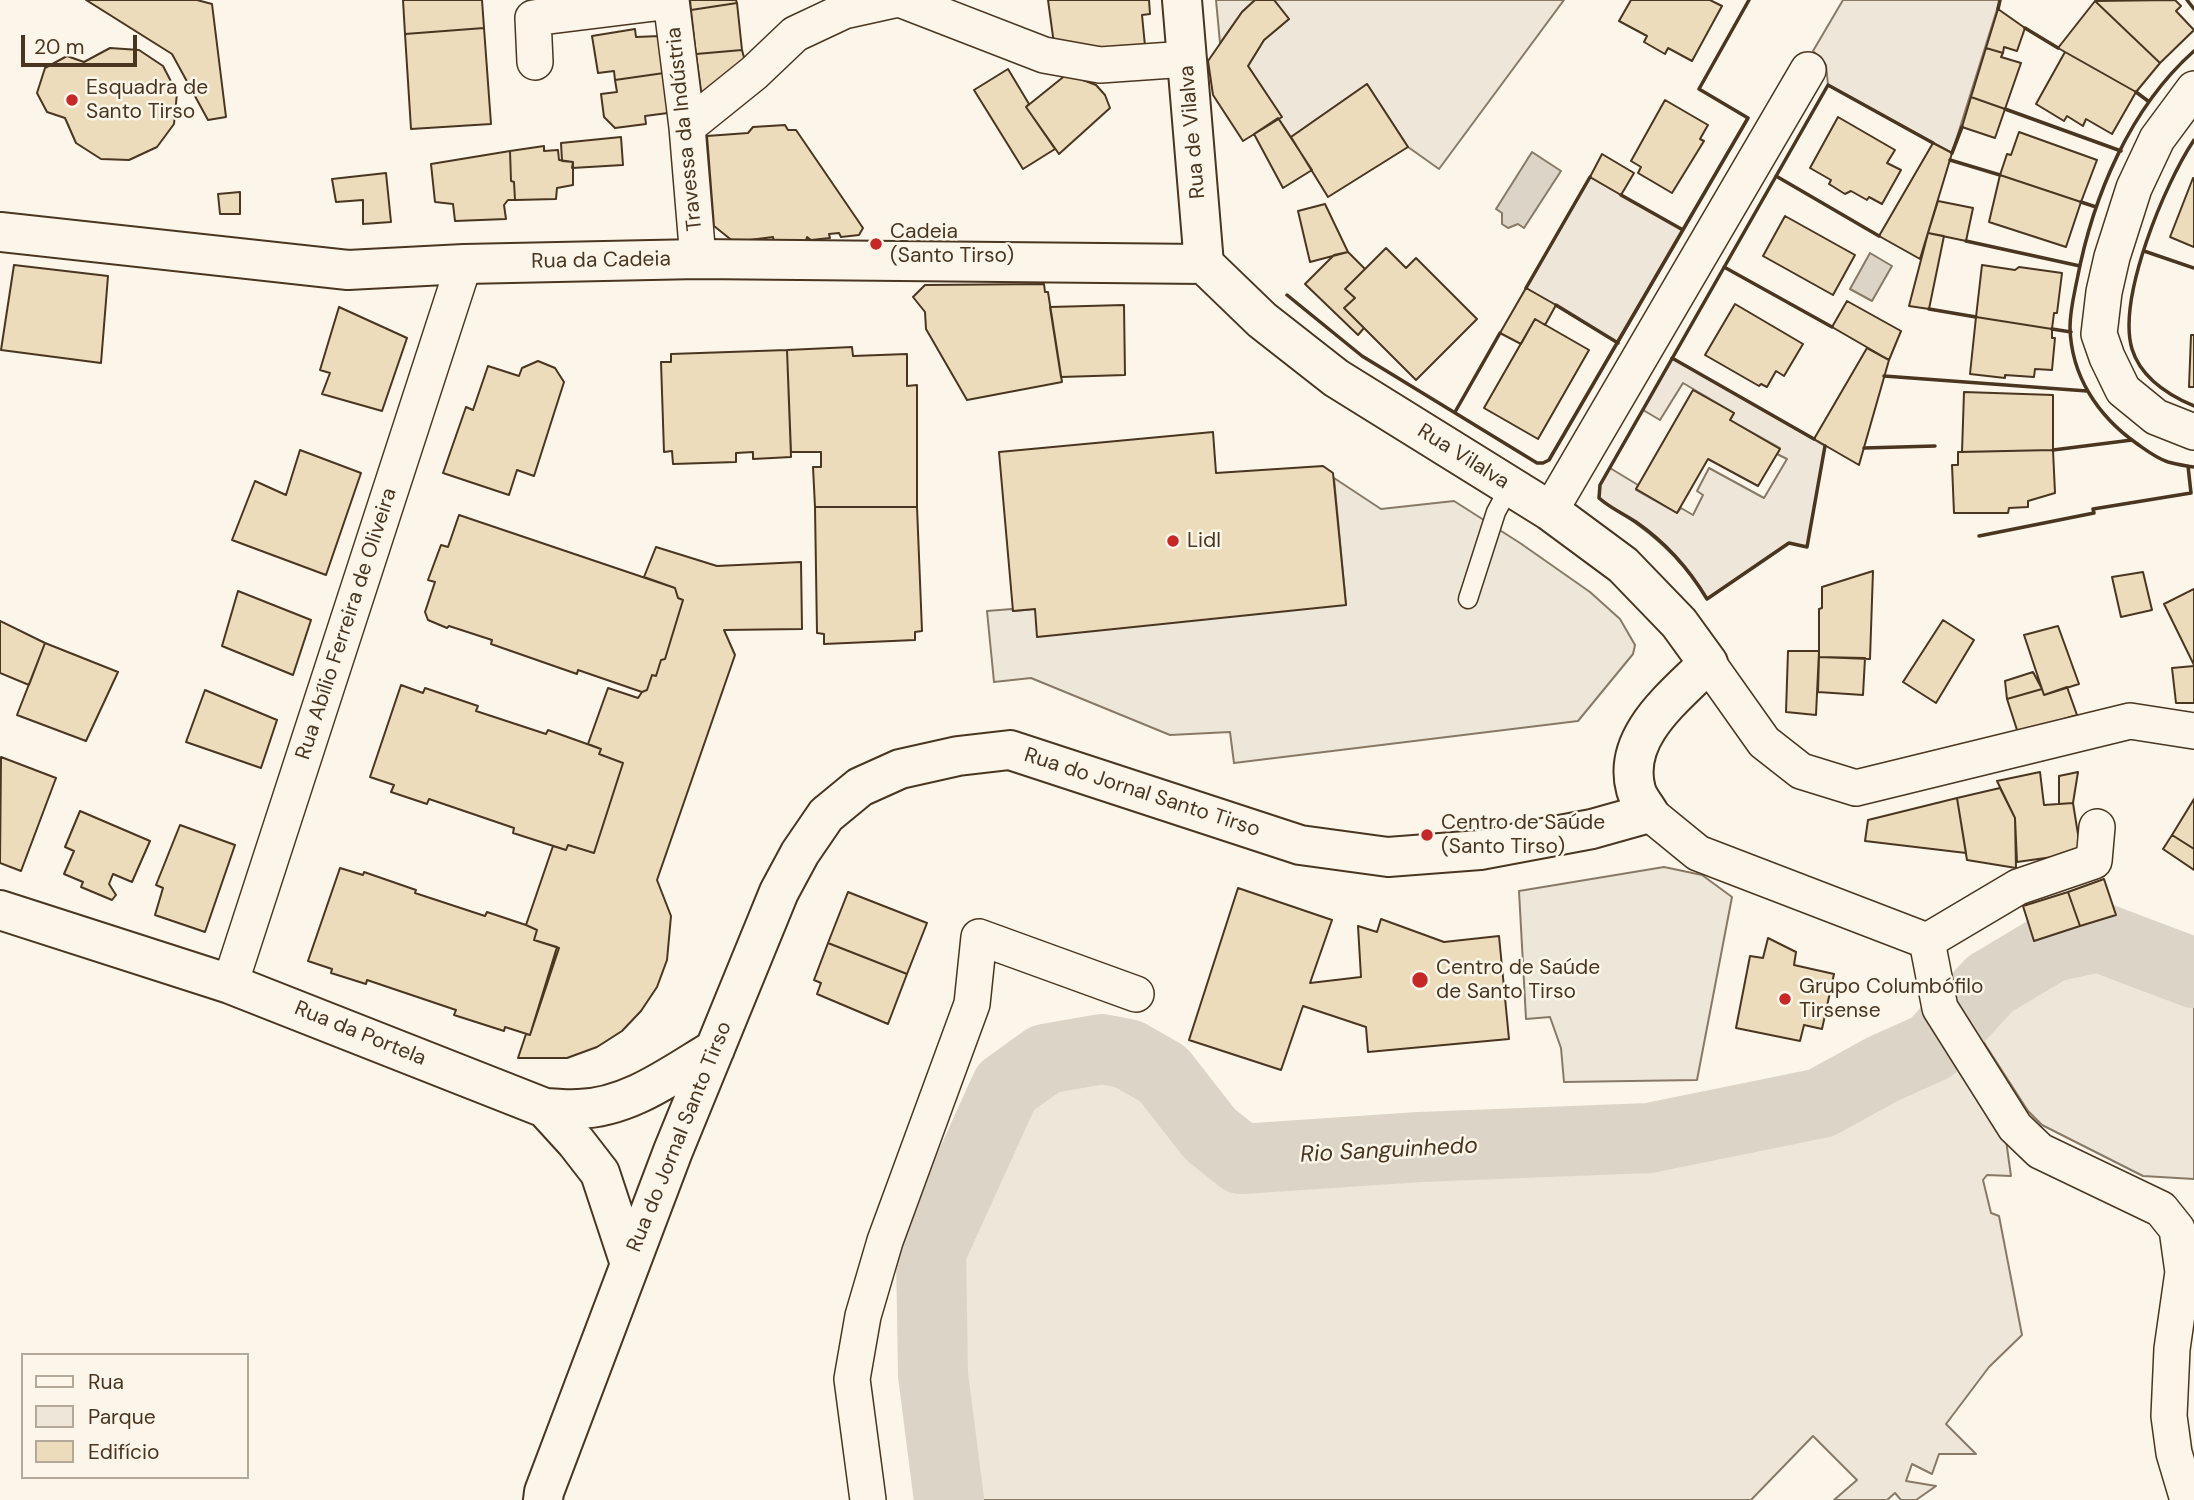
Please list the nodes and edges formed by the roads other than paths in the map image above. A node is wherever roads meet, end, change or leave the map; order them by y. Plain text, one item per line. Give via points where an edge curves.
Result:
1 (671, 0) edge
2 (894, 0) edge
3 (902, 0) edge
4 (1181, 0) edge
5 (1187, 60) junction
6 (535, 62) dead end
7 (1808, 70) dead end
8 (2194, 89) edge
9 (687, 127) junction
10 (0, 232) edge
11 (698, 259) junction
12 (464, 264) junction
13 (1205, 264) junction
14 (2194, 432) edge
15 (1510, 486) junction
16 (1550, 511) junction
17 (1468, 599) dead end
18 (1708, 663) junction
19 (2194, 731) edge
20 (1649, 813) junction
21 (2097, 827) dead end
22 (0, 910) edge
23 (1927, 941) junction
24 (230, 984) junction
25 (1136, 994) dead end
26 (715, 1049) junction
27 (545, 1108) junction
28 (630, 1264) junction
29 (543, 1500) edge
30 (867, 1500) edge
31 (2188, 1500) edge

1 - 6 street via 533,18
1 - 9 street, Travessa da Indústria
2 - 9 street via 844,11 795,34
3 - 5 street via 1044,55 1100,65
4 - 5 street, Rua de Vilalva
5 - 13 street, Rua de Vilalva
7 - 16 street
8 - 14 street via 2157,139 2134,188 2112,257 2099,334 2123,390 2155,417
9 - 11 street, Travessa da Indústria
10 - 12 street, Rua da Cadeia via 348,270
11 - 12 street, Rua da Cadeia
11 - 13 street, Rua da Cadeia
12 - 24 street, Rua Abílio Ferreira de Oliveira
13 - 15 street, Rua Vilalva via 1262,320 1336,378
15 - 16 street, Rua Vilalva
15 - 17 lane via 1496,512
16 - 18 street, Rua Vilalva via 1623,565 1679,623
18 - 19 street via 1764,742 1801,771 1856,788 2130,721
18 - 20 street via 1650,722 1633,758 1636,790
20 - 23 street via 1698,853
20 - 26 street, Rua do Jornal Santo Tirso via 1480,850 1388,857 1300,845 1010,750 900,769 860,787 826,815 800,853 779,892
21 - 23 street via 2094,861 2018,887
22 - 24 street, Rua da Portela
23 - 31 street via 1949,1022 2015,1127 2040,1151 2161,1209 2177,1229 2183,1272 2169,1416
24 - 27 street, Rua da Portela
25 - 30 street via 979,937 972,1004 885,1241 863,1316 852,1379
26 - 27 street via 642,1092 615,1102 580,1110
26 - 28 street, Rua do Jornal Santo Tirso
27 - 28 street, Rua da Portela via 600,1173
28 - 29 street, Rua do Jornal Santo Tirso

